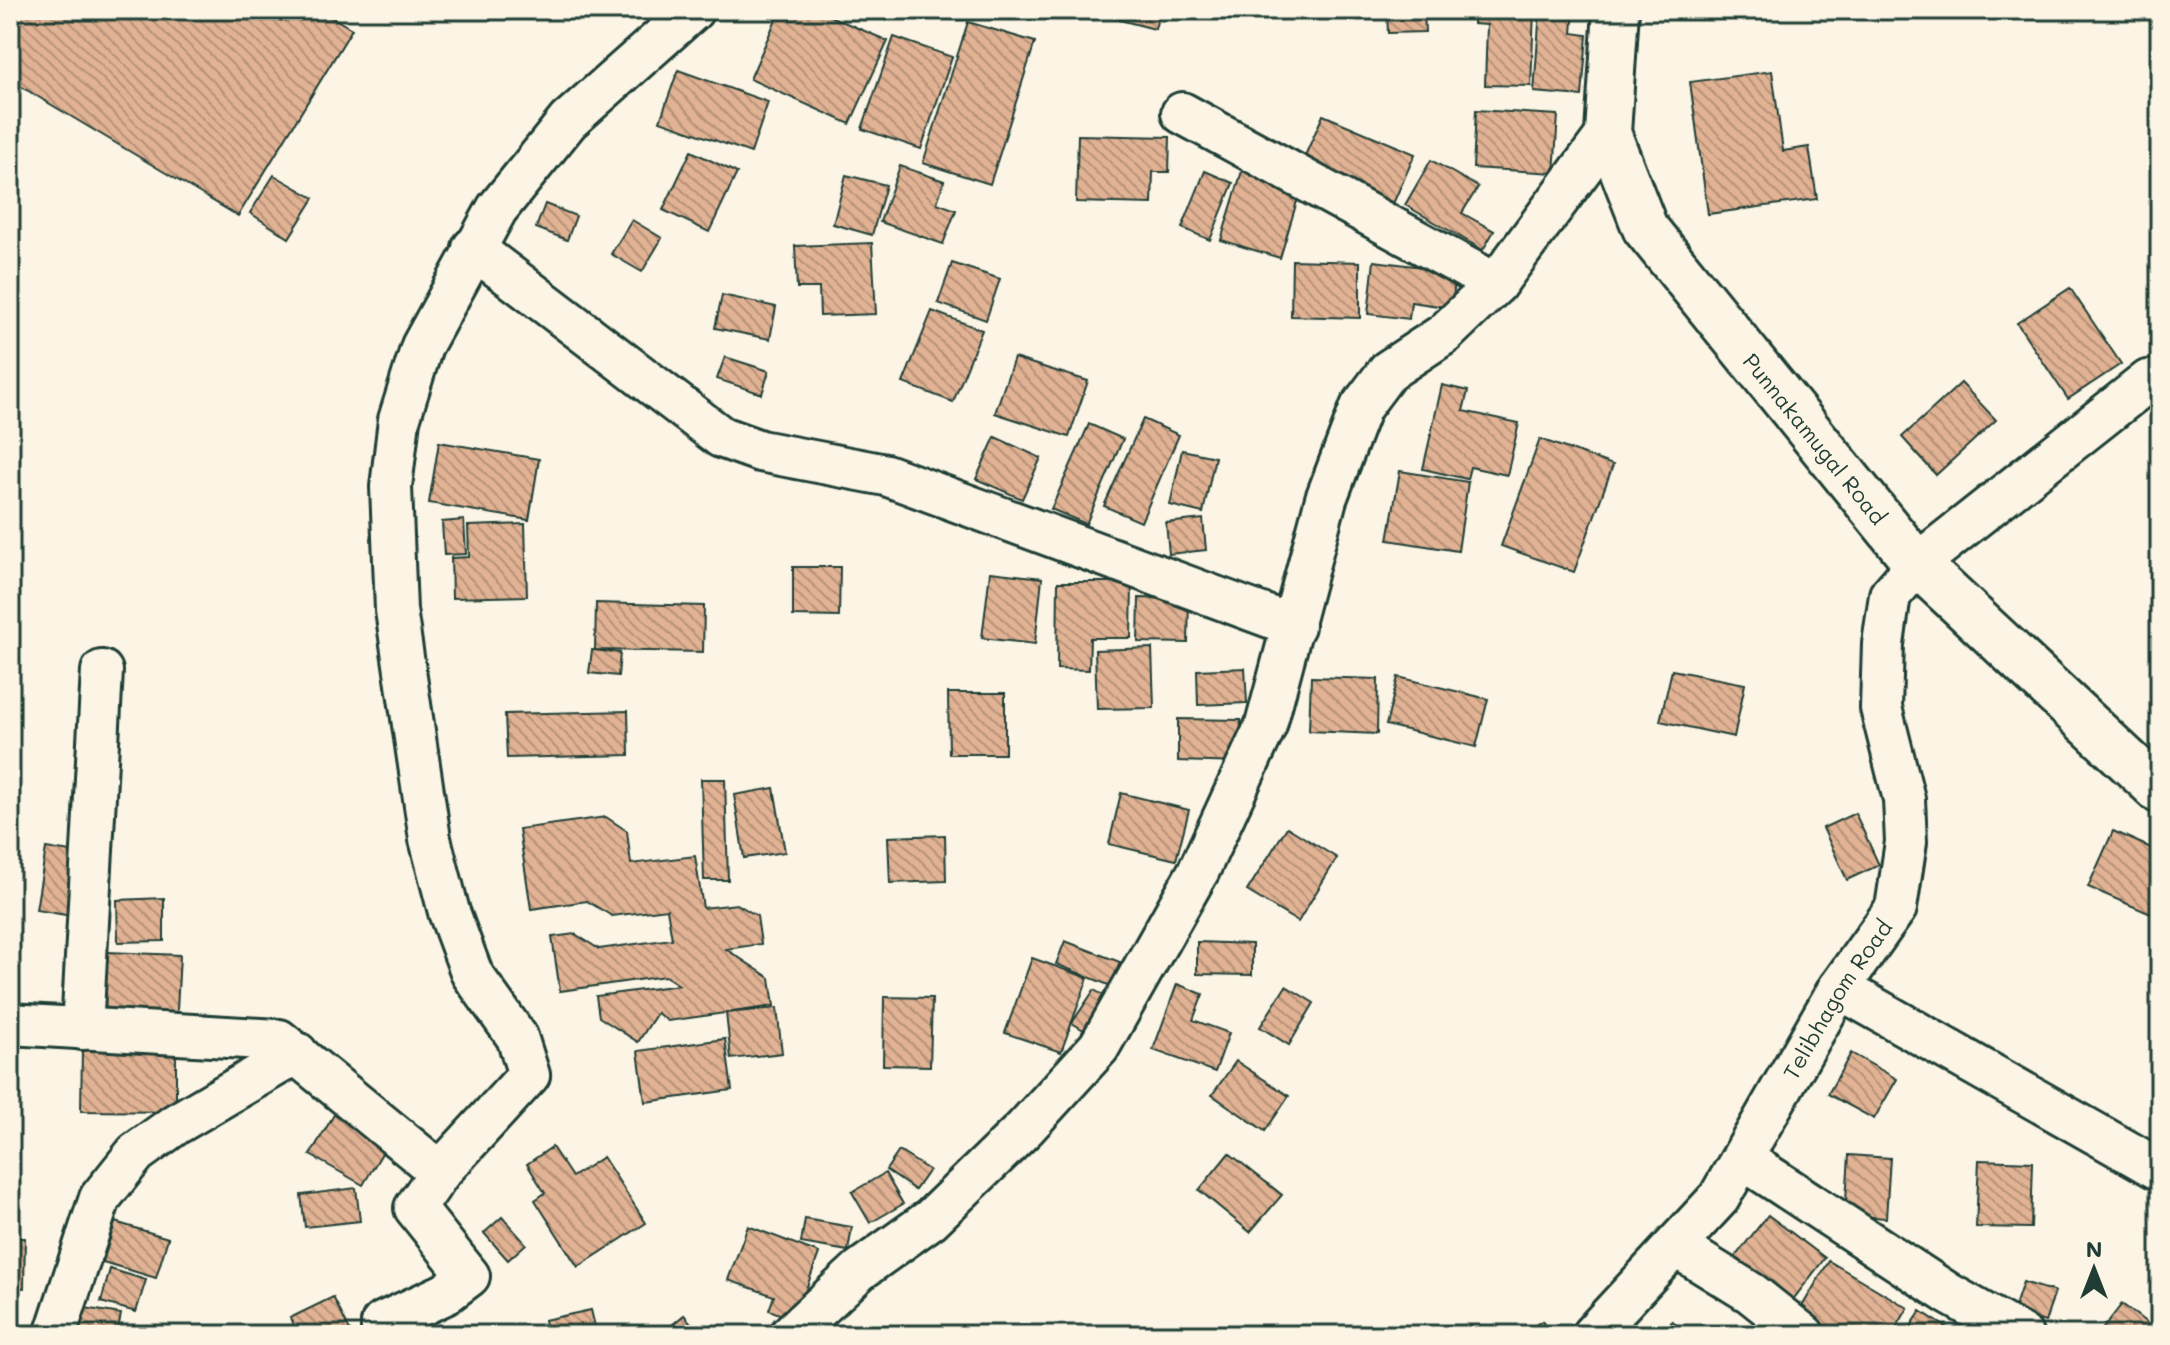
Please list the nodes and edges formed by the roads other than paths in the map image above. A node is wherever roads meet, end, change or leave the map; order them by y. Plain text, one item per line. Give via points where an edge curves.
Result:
1 (693, 10) edge
2 (1616, 10) edge
3 (1182, 113) dead end
4 (1608, 133) junction
5 (473, 248) junction
6 (1496, 284) junction
7 (2160, 380) edge
8 (1917, 564) junction
9 (1294, 626) junction
10 (102, 671) dead end
11 (2160, 791) edge
12 (1839, 988) junction
13 (10, 1024) edge
14 (82, 1029) junction
15 (297, 1053) junction
16 (1743, 1159) junction
17 (2160, 1170) edge
18 (440, 1172) junction
19 (1675, 1246) junction
20 (2009, 1332) edge
21 (55, 1335) edge
22 (382, 1335) edge
23 (790, 1335) edge
24 (1592, 1335) edge
25 (1804, 1335) edge

1 - 5 street via 568,121 497,209
2 - 4 street, Punnakamugal Road
3 - 6 street
4 - 6 street
4 - 8 street, Punnakamugal Road via 1645,228
5 - 9 street via 721,437 760,451 886,475
5 - 18 street via 422,346 399,420 391,487 396,610 430,839 449,912 472,974 517,1037 529,1075
6 - 9 street via 1444,334 1388,371 1361,407 1326,499
7 - 8 street, Telibhagom Road via 2148,381
8 - 11 street, Punnakamugal Road
8 - 12 street, Telibhagom Road via 1890,595 1883,644 1881,708 1904,799 1906,842 1896,908
9 - 23 street via 1266,725 1199,870 1099,1047 931,1219 860,1270
10 - 14 street
12 - 16 street, Telibhagom Road
12 - 17 street
13 - 14 street
14 - 15 street via 279,1040
15 - 18 street
15 - 21 street via 136,1153 100,1198
16 - 19 street, Telibhagom Road via 1719,1198
16 - 20 street
18 - 22 street via 415,1208 469,1276 445,1294 388,1318
19 - 24 street, Telibhagom Road
19 - 25 street via 1751,1293

